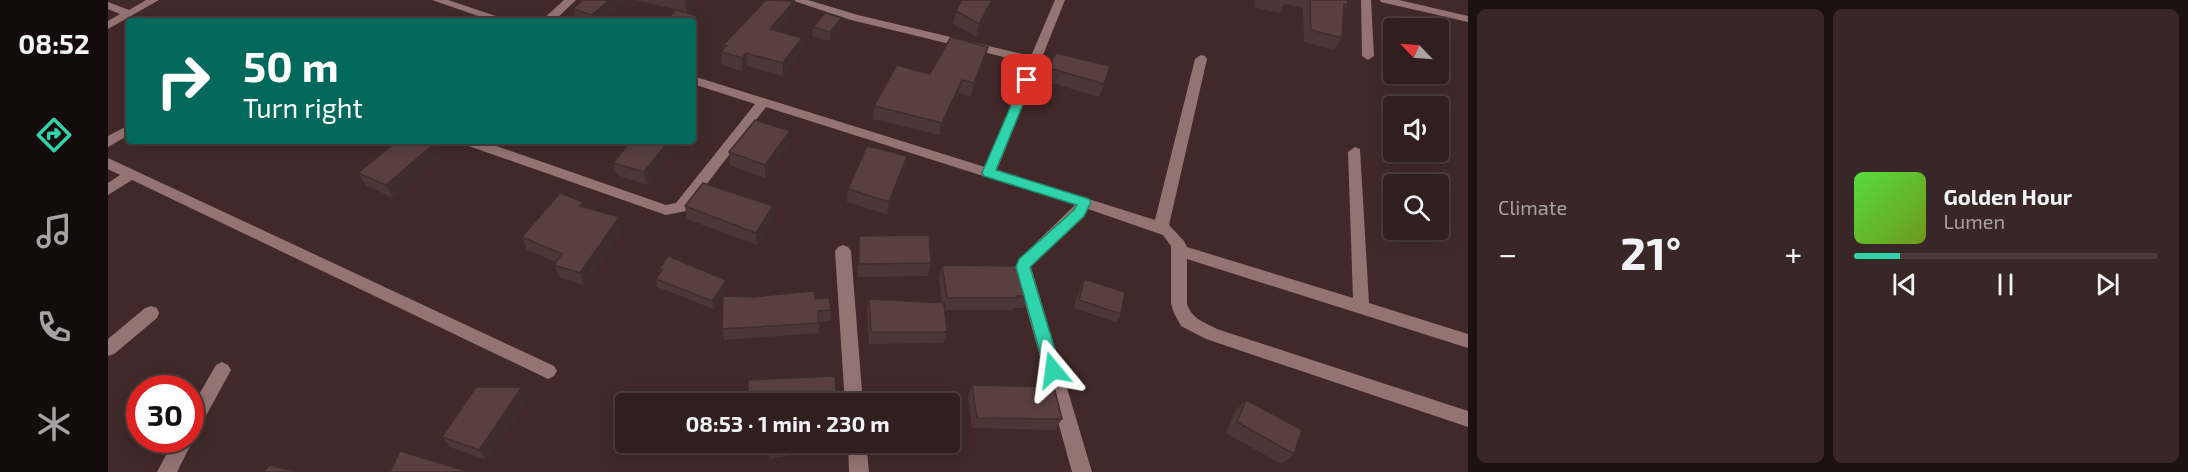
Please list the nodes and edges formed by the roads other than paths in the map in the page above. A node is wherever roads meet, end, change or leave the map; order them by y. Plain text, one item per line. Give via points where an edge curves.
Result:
1 (154, 0) edge
2 (437, 0) edge
3 (571, 0) edge
4 (796, 0) edge
5 (1060, 0) edge
6 (1366, 0) edge
7 (1385, 0) edge
8 (108, 5) edge
9 (129, 14) junction
10 (495, 18) edge
11 (550, 18) edge
12 (1468, 19) edge
13 (108, 26) edge
14 (1368, 56) dead end
15 (1201, 59) dead end
16 (1035, 61) junction
17 (696, 81) edge
18 (763, 102) junction
19 (126, 131) edge
20 (108, 142) edge
21 (477, 144) edge
22 (1355, 152) dead end
23 (108, 163) edge
24 (989, 173) junction
25 (131, 174) junction
26 (108, 190) edge
27 (1084, 202) junction
28 (1161, 228) junction
29 (843, 251) dead end
30 (1179, 251) junction
31 (1361, 306) junction
32 (151, 313) dead end
33 (1468, 342) edge
34 (108, 349) edge
35 (222, 370) dead end
36 (548, 371) dead end
37 (853, 393) edge
38 (204, 403) edge
39 (1468, 419) edge
40 (177, 453) edge
41 (858, 453) edge
42 (167, 472) edge
43 (859, 472) edge
44 (1082, 472) edge

1 - 9 street
2 - 10 street
3 - 11 street
4 - 16 street
5 - 16 street
6 - 14 street
7 - 12 street
8 - 9 street
9 - 13 street
15 - 28 street
16 - 24 street
17 - 18 street
18 - 21 street via 681,207 674,209 655,206
18 - 24 street
19 - 20 street
22 - 31 street
23 - 25 street
24 - 27 street
25 - 26 street
25 - 36 street
27 - 28 street
27 - 44 street via 1080,213 1023,267
28 - 30 street via 1177,240
29 - 37 street
30 - 31 street
30 - 39 street via 1179,304 1187,321 1197,327
31 - 33 street
32 - 34 street
35 - 38 street
40 - 42 street
41 - 43 street

